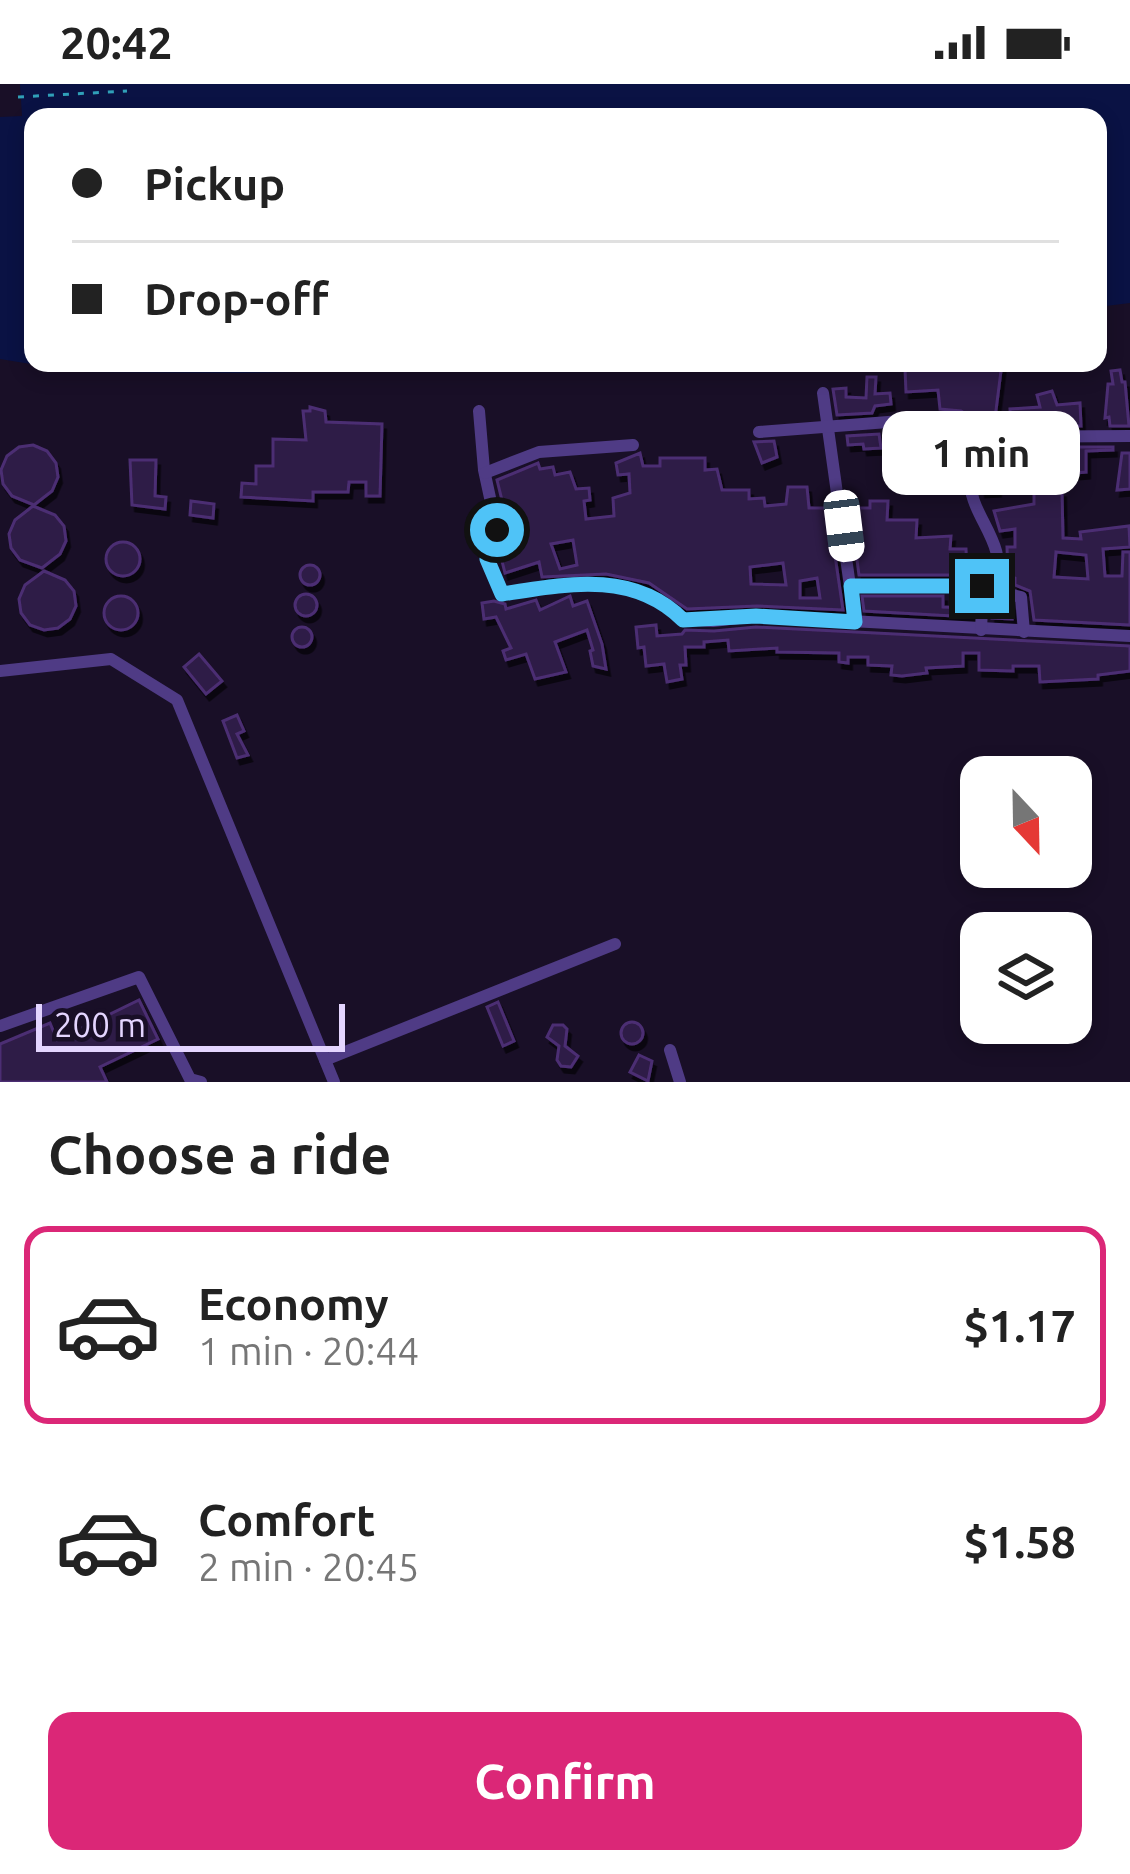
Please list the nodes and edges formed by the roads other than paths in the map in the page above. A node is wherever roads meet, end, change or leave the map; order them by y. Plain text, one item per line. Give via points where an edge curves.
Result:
1 (823, 393) dead end
2 (479, 411) dead end
3 (830, 428) junction
4 (759, 432) dead end
5 (1130, 436) edge
6 (983, 437) junction
7 (633, 445) dead end
8 (484, 473) junction
9 (851, 586) junction
10 (855, 622) junction
11 (980, 630) junction
12 (1024, 632) junction
13 (1130, 636) edge
14 (0, 671) edge
15 (615, 944) dead end
16 (0, 1026) edge
17 (670, 1050) dead end
18 (325, 1060) junction
19 (201, 1082) edge
20 (334, 1082) edge
21 (680, 1082) edge

1 - 3 street
2 - 8 street
3 - 4 street
3 - 6 street via 927,418 956,420
3 - 9 street
5 - 6 street
6 - 12 street via 969,478 998,549 996,587 1021,598
7 - 8 street via 538,452
8 - 10 street via 497,530 487,559 502,594 598,582 638,590 683,620
9 - 10 street
9 - 11 street via 982,586
10 - 11 street
11 - 12 street
12 - 13 street
14 - 18 street via 110,658 177,700
15 - 18 street
16 - 19 street via 139,977 190,1079
17 - 21 street
18 - 20 street

